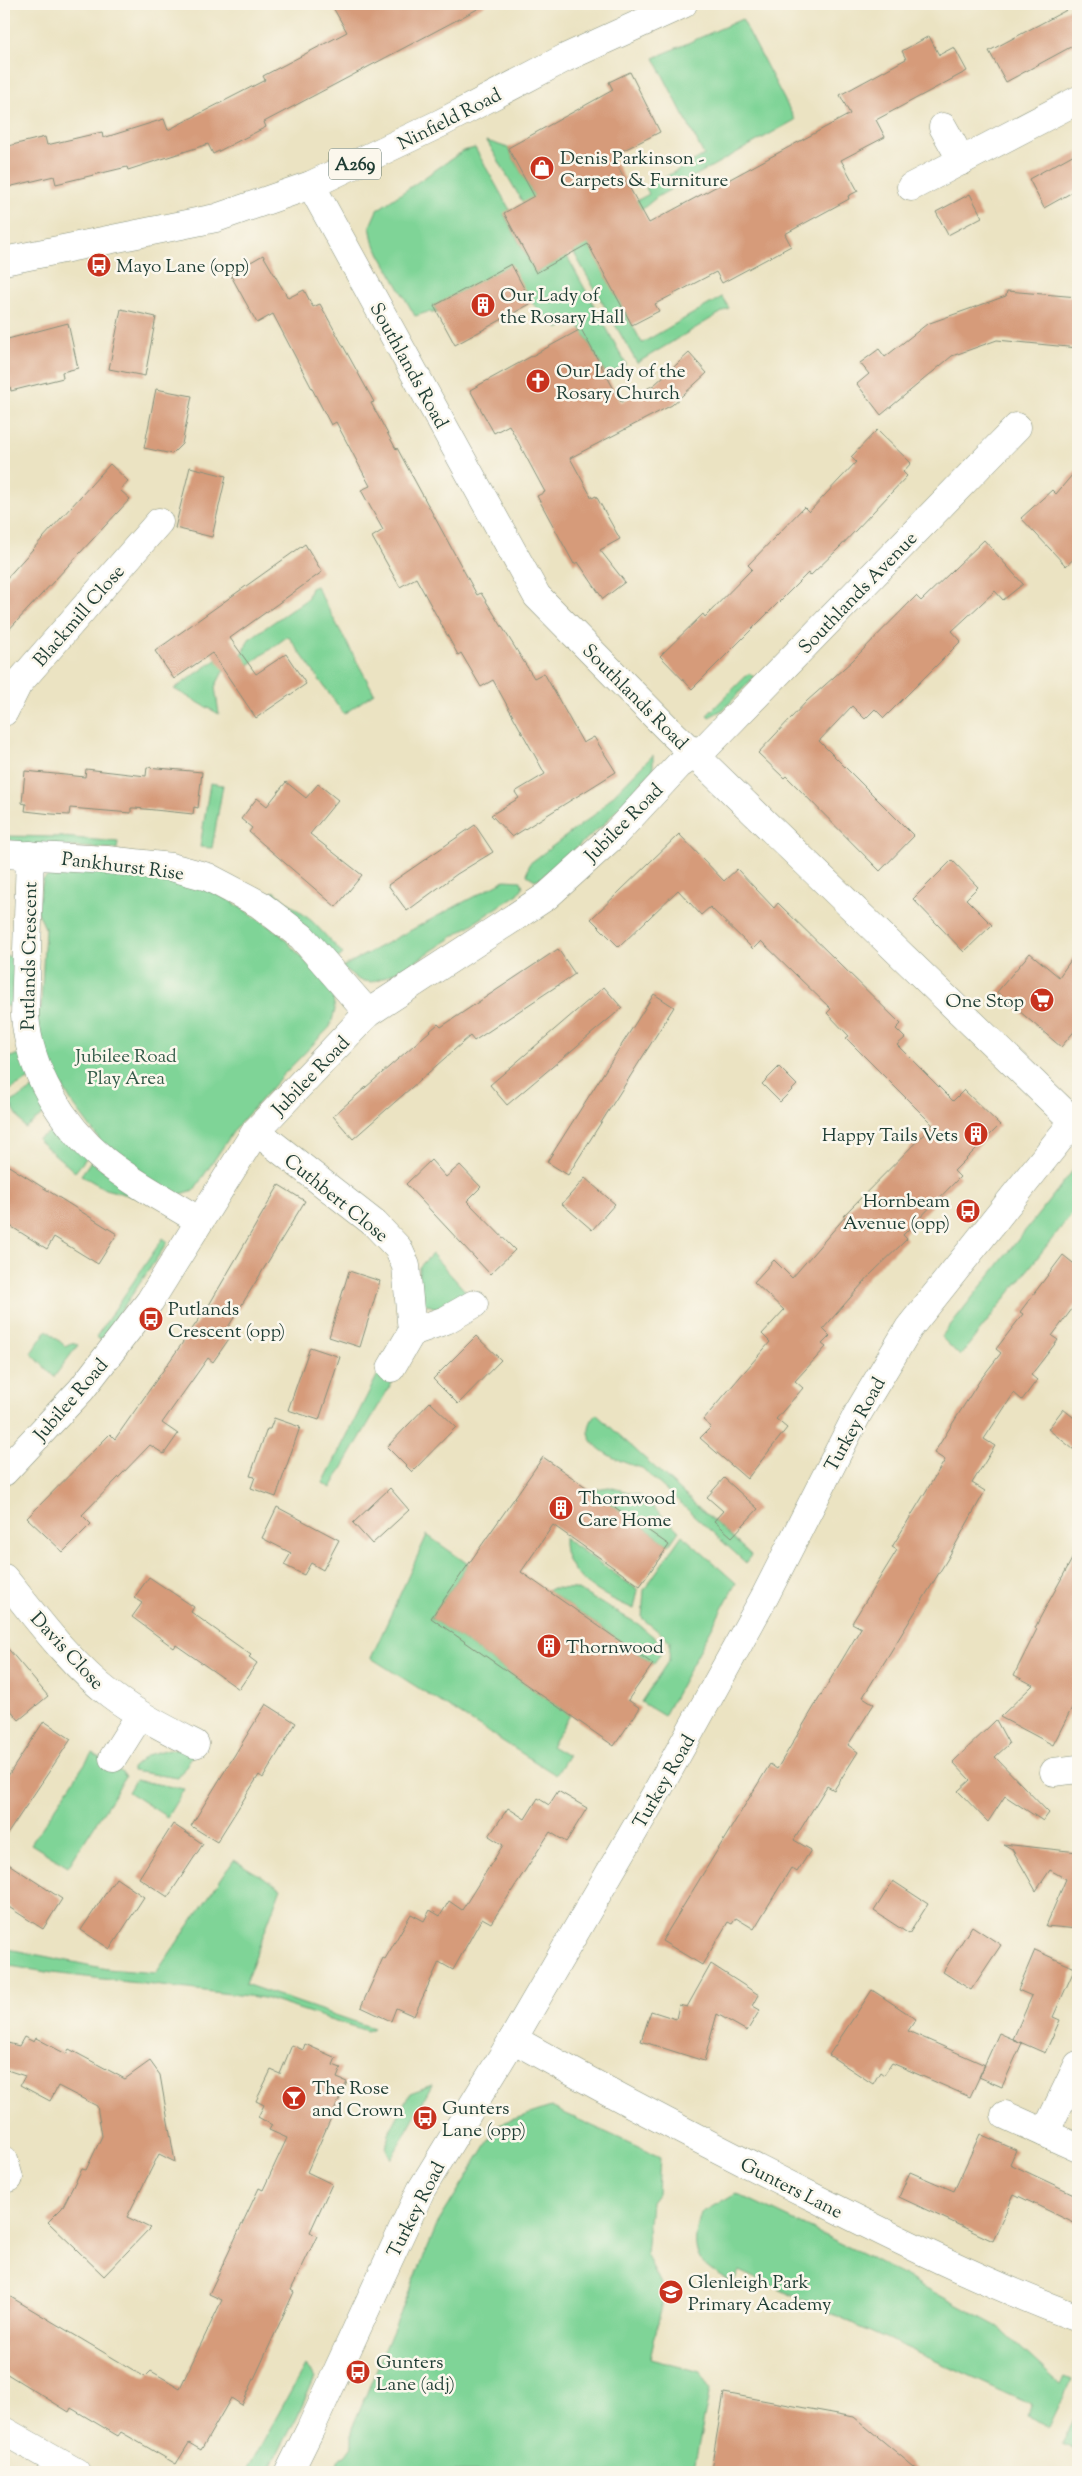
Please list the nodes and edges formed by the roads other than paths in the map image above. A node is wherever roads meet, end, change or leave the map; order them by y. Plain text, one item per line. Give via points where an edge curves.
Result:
1 (683, 4) edge
2 (1078, 100) edge
3 (943, 127) dead end
4 (962, 161) junction
5 (310, 185) junction
6 (912, 187) dead end
7 (4, 261) edge
8 (1017, 427) dead end
9 (159, 522) dead end
10 (4, 712) edge
11 (694, 754) junction
12 (4, 854) edge
13 (30, 855) junction
14 (368, 1013) junction
15 (1076, 1119) edge
16 (256, 1131) junction
17 (198, 1220) junction
18 (474, 1304) dead end
19 (412, 1332) junction
20 (391, 1368) dead end
21 (4, 1472) edge
22 (4, 1578) edge
23 (140, 1715) junction
24 (195, 1744) dead end
25 (113, 1758) dead end
26 (513, 2040) junction
27 (1078, 2065) edge
28 (1006, 2115) dead end
29 (1045, 2133) junction
30 (1078, 2148) edge
31 (1078, 2318) edge
32 (4, 2431) edge
33 (76, 2472) edge
34 (289, 2472) edge

1 - 5 street, Ninfield Road / A269 via 565,58 441,123
2 - 4 street
3 - 4 street
4 - 6 street
5 - 7 street, Ninfield Road / A269 via 216,218
5 - 11 street, Southlands Road via 537,596
8 - 11 street, Southlands Avenue via 707,746
9 - 10 street, Blackmill Close via 18,684
11 - 14 street, Jubilee Road via 679,764 614,835 547,896
11 - 15 street, Southlands Road
12 - 13 street, Pankhurst Rise
13 - 14 street, Pankhurst Rise via 171,867 208,877 260,904 302,937
13 - 17 street, Putlands Crescent via 25,1015 27,1040 47,1089 77,1134 105,1161
14 - 16 street, Jubilee Road
15 - 26 street, Turkey Road via 909,1328 858,1413 765,1596 665,1778
16 - 17 street, Jubilee Road
16 - 19 street, Cuthbert Close via 375,1224 398,1248 406,1266
17 - 21 street, Jubilee Road via 150,1301 108,1357
18 - 19 street via 446,1320
19 - 20 street
22 - 23 street, Davis Close via 55,1641 108,1692
23 - 24 street, Davis Close
23 - 25 street
26 - 31 street, Gunters Lane via 707,2144 859,2220 990,2282
26 - 34 street, Turkey Road via 421,2190
27 - 29 street
28 - 29 street
29 - 30 street
32 - 33 street

